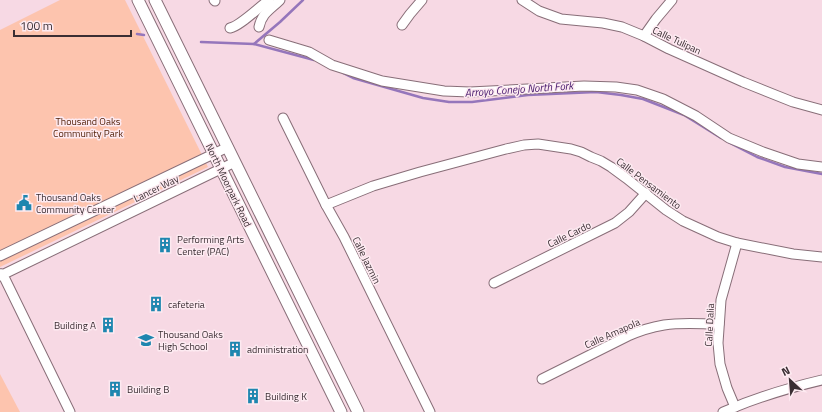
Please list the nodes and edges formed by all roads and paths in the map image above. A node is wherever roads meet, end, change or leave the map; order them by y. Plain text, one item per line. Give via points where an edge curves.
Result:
1 (138, 0) edge
2 (156, 0) edge
3 (268, 0) edge
4 (280, 0) edge
5 (422, 0) edge
6 (522, 0) edge
7 (672, 0) edge
8 (402, 25) dead end
9 (260, 27) dead end
10 (230, 28) dead end
11 (644, 36) junction
12 (269, 40) dead end
13 (822, 110) edge
14 (283, 118) dead end
15 (228, 147) junction
16 (214, 154) junction
17 (235, 162) junction
18 (822, 167) edge
19 (221, 169) junction
20 (646, 193) junction
21 (326, 205) junction
22 (737, 243) junction
23 (0, 256) edge
24 (822, 257) edge
25 (0, 274) edge
26 (494, 283) dead end
27 (719, 324) junction
28 (542, 379) dead end
29 (822, 380) edge
30 (735, 407) junction
31 (70, 412) edge
32 (341, 412) edge
33 (358, 412) edge
34 (430, 412) edge
35 (723, 412) edge

1 - 16 main road, North Moorpark Road
2 - 15 main road, North Moorpark Road
3 - 10 street via 239,24
4 - 9 street via 263,16
5 - 8 street
6 - 11 street, Calle Tulipan via 538,11 561,19 603,23
7 - 11 street
11 - 13 street, Calle Tulipan via 743,82 792,102
12 - 18 street via 309,52 332,65 382,81 444,91 584,86 637,90 663,99 696,116 729,138 798,164
14 - 21 street, Calle Jazmin
15 - 16 street, Lancer Way
15 - 17 main road, North Moorpark Road
16 - 19 main road, North Moorpark Road
16 - 23 street, Lancer Way
17 - 19 street, Lancer Way
17 - 33 main road, North Moorpark Road
19 - 25 street, Lancer Way
19 - 32 main road, North Moorpark Road
20 - 21 street, Calle Pensamiento via 610,166 581,152 538,144 499,150 420,172 373,186
20 - 22 street, Calle Pensamiento via 683,221
20 - 26 street, Calle Cardo via 615,223
21 - 34 street, Calle Jazmin
22 - 24 street, Calle Pensamiento
22 - 27 street, Calle Dalia via 721,300
25 - 31 street via 5,279
27 - 28 street, Calle Amapola via 664,325 639,332
27 - 30 street, Calle Dalia via 720,364
29 - 30 street via 789,388
30 - 35 street

